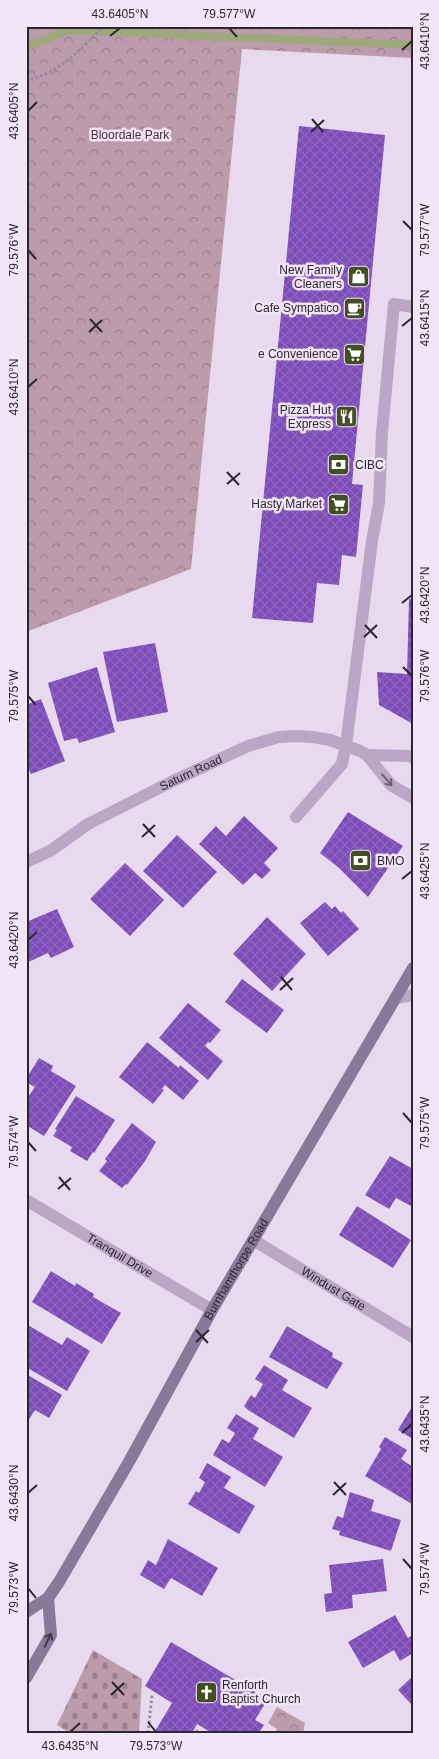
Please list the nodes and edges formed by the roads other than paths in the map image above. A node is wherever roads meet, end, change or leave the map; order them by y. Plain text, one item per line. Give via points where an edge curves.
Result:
1 (413, 307) edge
2 (346, 745) junction
3 (367, 755) junction
4 (413, 758) edge
5 (413, 798) edge
6 (296, 817) dead end
7 (26, 862) edge
8 (413, 968) edge
9 (413, 996) edge
10 (396, 998) junction
11 (26, 1200) edge
12 (253, 1240) junction
13 (212, 1310) junction
14 (413, 1337) edge
15 (48, 1598) junction
16 (26, 1612) edge
17 (26, 1678) edge

1 - 2 street via 394,304 379,503
2 - 3 street, Saturn Road
2 - 6 street via 342,764
2 - 7 street, Saturn Road via 296,736 248,746 88,824 50,851
3 - 4 street, Saturn Road
3 -> 5 street, Saturn Road via 391,785
8 - 10 main road, Burnhamthorpe Road
9 - 10 street
10 - 12 main road, Burnhamthorpe Road
11 - 13 street, Tranquil Drive
12 - 13 main road, Burnhamthorpe Road
12 - 14 street, Windust Gate
13 - 15 main road, Burnhamthorpe Road via 130,1460
15 - 16 main road, Burnhamthorpe Road
17 -> 15 main road via 52,1635

